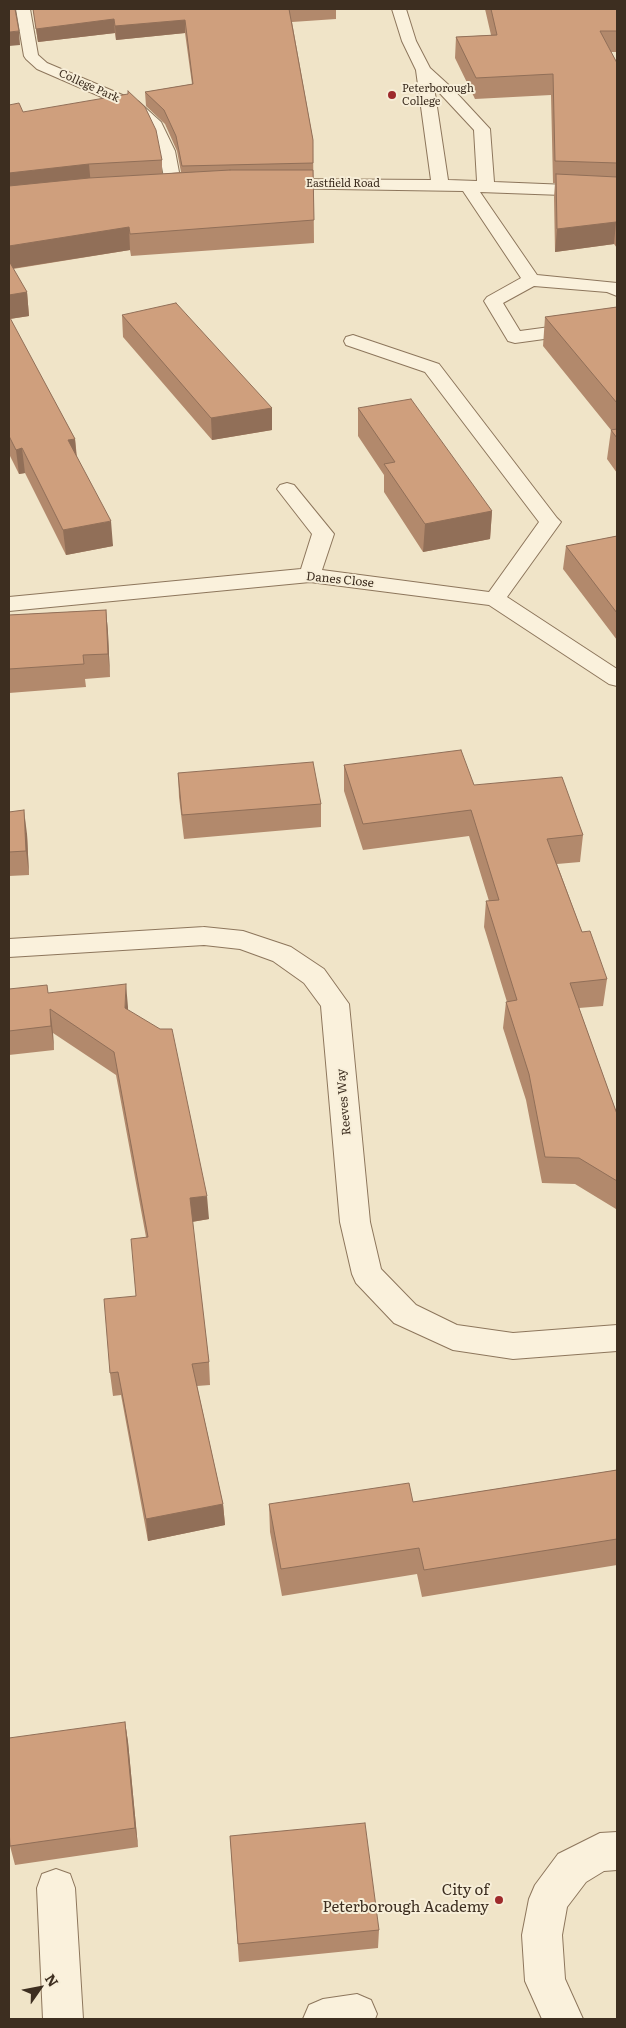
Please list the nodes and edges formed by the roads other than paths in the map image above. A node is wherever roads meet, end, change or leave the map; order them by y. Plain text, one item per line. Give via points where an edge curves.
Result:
1 (399, 9) edge
2 (23, 12) edge
3 (42, 14) edge
4 (424, 70) junction
5 (261, 184) edge
6 (440, 185) junction
7 (468, 186) junction
8 (486, 186) junction
9 (193, 187) edge
10 (174, 188) junction
11 (156, 190) edge
12 (617, 192) edge
13 (531, 280) junction
14 (617, 290) edge
15 (617, 324) edge
16 (353, 341) dead end
17 (288, 489) dead end
18 (310, 574) junction
19 (495, 599) junction
20 (9, 604) edge
21 (617, 679) edge
22 (9, 948) edge
23 (617, 1338) edge
24 (617, 1851) edge
25 (56, 1888) dead end
26 (63, 2019) edge
27 (563, 2019) edge

1 - 4 street via 409,41
2 - 3 street
2 - 10 street, College Park via 31,56 42,66 133,105 156,125 167,150
4 - 6 street
4 - 8 street via 482,129
5 - 6 street, Eastfield Road
6 - 7 street, Eastfield Road
7 - 8 street, Eastfield Road
7 - 13 street
8 - 12 street, Eastfield Road
9 - 10 street
10 - 11 street
13 - 14 street
13 - 15 street via 493,301 515,337
16 - 19 street via 432,368 550,522
17 - 18 street via 323,534
18 - 19 street, Danes Close
18 - 20 street, Danes Close
19 - 21 street, Danes Close
22 - 23 street, Reeves Way via 204,936 243,940 282,954 314,976 335,1004 354,1222 367,1274 405,1314 453,1337 513,1346
24 - 27 street via 600,1852 572,1868 549,1899 542,1935 545,1981
25 - 26 street

